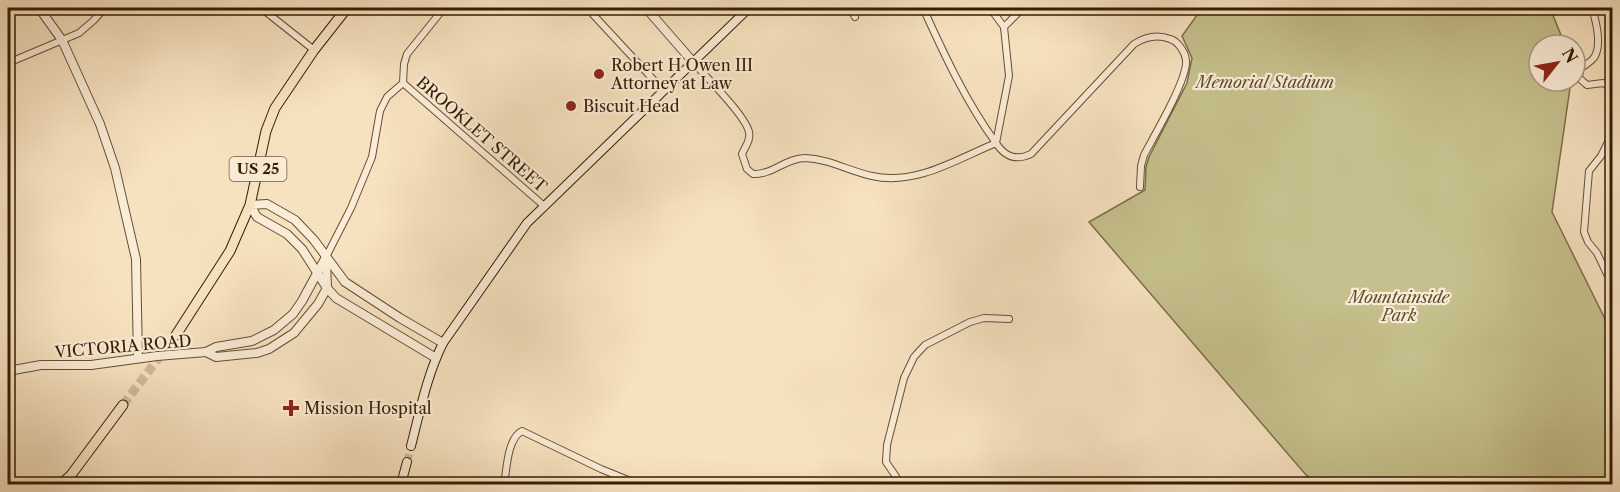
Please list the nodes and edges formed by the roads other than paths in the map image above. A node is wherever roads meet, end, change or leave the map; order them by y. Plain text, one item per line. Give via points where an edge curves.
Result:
1 (39, 8) edge
2 (105, 8) edge
3 (261, 8) edge
4 (347, 8) edge
5 (444, 8) edge
6 (587, 8) edge
7 (646, 8) edge
8 (749, 8) edge
9 (850, 8) edge
10 (923, 8) edge
11 (990, 8) edge
12 (1023, 8) edge
13 (1592, 8) edge
14 (855, 16) dead end
15 (1004, 27) junction
16 (62, 40) junction
17 (314, 51) junction
18 (693, 62) junction
19 (8, 63) edge
20 (403, 83) junction
21 (1612, 88) edge
22 (663, 90) junction
23 (8, 111) edge
24 (8, 123) edge
25 (1612, 134) edge
26 (996, 143) junction
27 (1140, 187) dead end
28 (250, 205) junction
29 (543, 205) junction
30 (326, 257) junction
31 (317, 273) junction
32 (1612, 278) edge
33 (327, 288) junction
34 (1009, 320) dead end
35 (176, 335) tunnel mouth
36 (443, 344) junction
37 (206, 352) junction
38 (138, 358) junction
39 (436, 358) junction
40 (8, 371) edge
41 (123, 405) tunnel mouth
42 (411, 446) tunnel mouth
43 (407, 462) tunnel mouth
44 (61, 484) edge
45 (401, 484) edge
46 (504, 484) edge
47 (638, 484) edge
48 (901, 484) edge

1 - 16 street
2 - 16 street via 79,33
3 - 17 street
4 - 17 main road, US 25
5 - 20 street via 407,54
6 - 22 street
7 - 18 street
8 - 18 main road
9 - 14 street
10 - 26 street via 941,48
11 - 15 street
12 - 15 street
13 - 21 street via 1597,26 1596,50 1594,58 1580,69 1579,78 1587,85 1604,83
15 - 26 street via 1009,76
16 - 19 street
16 - 38 street via 106,140 132,238 138,277
17 - 28 main road, US 25 via 275,108
18 - 22 main road
18 - 26 street via 747,127 749,139 742,154 753,174 807,158 874,177 912,177
20 - 29 street, BROOKLET STREET
20 - 30 street via 387,97 380,111 372,157
22 - 29 main road
23 - 24 street
25 - 32 street via 1589,171 1584,232
26 - 27 street via 1008,156 1023,158 1031,154 1134,44 1145,38 1167,37 1180,46 1186,60 1181,81 1144,155
28 - 30 street via 267,204 295,220
28 - 31 street via 257,217 296,243
28 - 35 main road, US 25 via 230,250
29 - 36 main road via 519,233
30 - 31 street, VICTORIA ROAD
30 - 33 street
30 - 36 street via 345,282
31 - 33 street
31 - 37 street, VICTORIA ROAD via 293,314 274,330
33 - 37 street, VICTORIA ROAD via 303,324 269,349 230,357
33 - 39 street via 336,298
34 - 48 street via 984,318 970,322 925,345 914,357 904,378 887,445 886,462
36 - 39 main road
37 - 38 street, VICTORIA ROAD
38 - 40 street, VICTORIA ROAD
39 - 42 main road
41 - 44 main road
43 - 45 main road
46 - 47 street via 512,442 522,431

